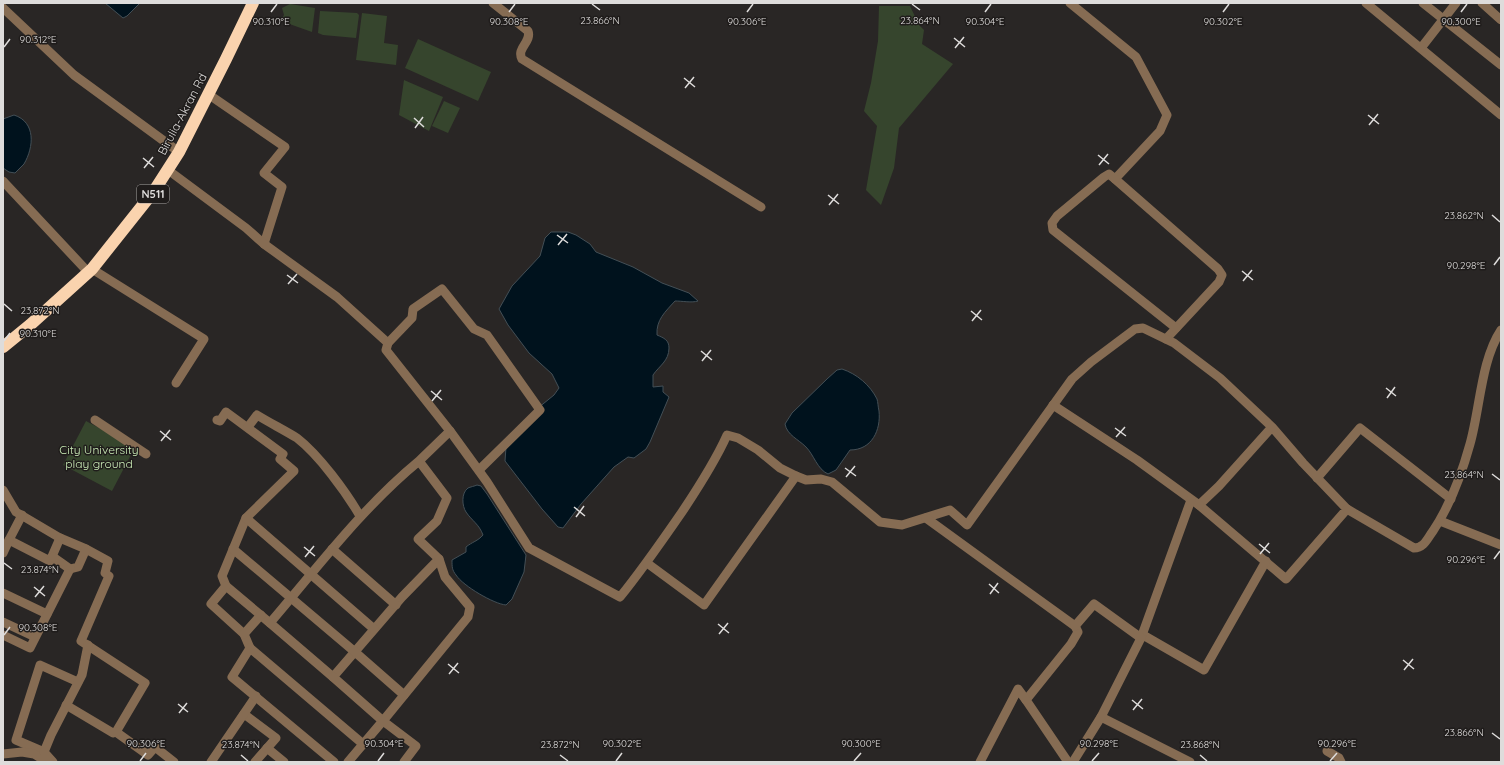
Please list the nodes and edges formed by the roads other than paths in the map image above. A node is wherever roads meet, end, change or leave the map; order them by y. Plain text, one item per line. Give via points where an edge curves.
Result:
1 (253, 3) edge
2 (493, 3) edge
3 (1070, 3) edge
4 (1366, 3) edge
5 (1423, 3) edge
6 (1456, 3) edge
7 (1482, 3) edge
8 (3, 8) edge
9 (1443, 19) junction
10 (1501, 20) edge
11 (1421, 48) junction
12 (1501, 65) edge
13 (208, 94) junction
14 (1501, 114) edge
15 (179, 152) junction
16 (168, 170) junction
17 (1115, 179) junction
18 (3, 181) edge
19 (761, 207) dead end
20 (264, 244) junction
21 (90, 270) junction
22 (1176, 328) junction
23 (1501, 330) edge
24 (1166, 339) junction
25 (388, 343) junction
26 (3, 347) edge
27 (176, 383) dead end
28 (1053, 405) junction
29 (95, 420) dead end
30 (217, 420) dead end
31 (248, 427) junction
32 (1272, 427) junction
33 (450, 431) junction
34 (146, 454) dead end
35 (418, 461) junction
36 (479, 470) junction
37 (796, 476) junction
38 (1317, 478) junction
39 (3, 490) edge
40 (1451, 498) junction
41 (1195, 503) junction
42 (1347, 509) junction
43 (22, 515) junction
44 (360, 516) junction
45 (246, 518) junction
46 (926, 518) junction
47 (1440, 521) junction
48 (60, 538) junction
49 (9, 540) junction
50 (1501, 545) edge
51 (86, 549) junction
52 (233, 549) junction
53 (332, 549) junction
54 (3, 553) edge
55 (53, 557) junction
56 (439, 559) junction
57 (1266, 561) junction
58 (647, 563) junction
59 (70, 568) junction
60 (310, 574) junction
61 (226, 586) junction
62 (3, 593) edge
63 (291, 598) junction
64 (396, 605) junction
65 (47, 614) junction
66 (261, 615) junction
67 (3, 622) edge
68 (270, 623) junction
69 (1075, 626) junction
70 (374, 629) junction
71 (244, 634) junction
72 (3, 635) edge
73 (35, 637) junction
74 (1142, 637) junction
75 (88, 646) junction
76 (250, 648) junction
77 (355, 652) junction
78 (333, 677) junction
79 (78, 682) junction
80 (404, 695) junction
81 (256, 696) junction
82 (1026, 700) junction
83 (66, 705) junction
84 (244, 714) junction
85 (1101, 717) junction
86 (383, 721) junction
87 (116, 732) junction
88 (363, 744) junction
89 (267, 748) junction
90 (1327, 751) dead end
91 (44, 752) junction
92 (3, 754) edge
93 (145, 759) edge
94 (47, 762) edge
95 (54, 762) edge
96 (174, 762) edge
97 (211, 762) edge
98 (255, 762) edge
99 (284, 762) edge
100 (334, 762) edge
101 (348, 762) edge
102 (404, 762) edge
103 (980, 762) edge
104 (1068, 762) edge
105 (1073, 762) edge
106 (1190, 762) edge
107 (1341, 762) edge

1 - 13 highway, Birulia-Akran Rd / N511
2 - 19 street via 528,31 528,38 520,50 522,59
3 - 17 street via 1136,57 1167,115 1160,131
4 - 11 street
5 - 9 street
6 - 9 street
7 - 10 street
8 - 15 street via 78,79
9 - 11 street
9 - 12 street
11 - 14 street
13 - 15 highway, Birulia-Akran Rd / N511
13 - 20 street via 286,147 264,173 282,187
15 - 16 highway, Birulia-Akran Rd / N511
16 - 20 street
16 - 21 highway, Birulia-Akran Rd / N511 via 154,192
17 - 22 street via 1218,268 1222,275 1219,282
17 - 22 street via 1109,174 1098,182 1057,216 1052,223 1053,230
18 - 21 street
20 - 25 street via 337,297
21 - 26 highway, Birulia-Akran Rd / N511
21 - 27 street via 204,339
22 - 24 street
23 - 40 street via 1493,341 1470,444
24 - 28 street via 1143,328 1134,329 1072,379
24 - 32 street via 1220,378
25 - 33 street via 386,350
25 - 36 street via 412,318 413,309 442,289 474,329 487,335 540,410
28 - 41 street via 1137,460
28 - 46 street via 967,525 950,510
29 - 34 street
30 - 31 street via 220,421 226,412
31 - 44 street via 257,415 302,443 352,501
31 - 45 street via 283,454 280,460 294,471
32 - 38 street
32 - 41 street via 1219,486
33 - 35 street
33 - 36 street
35 - 44 street via 396,479
35 - 56 street via 447,498 437,521 418,539
36 - 58 street via 529,548 543,556 620,597
37 - 46 street via 806,480 832,482 880,522 902,526
37 - 58 street via 704,605
37 - 58 street via 780,468 738,438 727,435 697,490
38 - 40 street via 1360,428
38 - 42 street
39 - 43 street via 16,512
40 - 47 street
41 - 57 street
41 - 74 street
42 - 47 street via 1414,548 1423,545
42 - 57 street via 1286,579
43 - 48 street
43 - 49 street
44 - 53 street
45 - 52 street
45 - 60 street
46 - 69 street
47 - 50 street
48 - 51 street
48 - 55 street
49 - 54 street
49 - 55 street via 50,561
51 - 59 street via 78,567
51 - 75 street via 108,561 106,573 109,576 81,640
52 - 61 street via 222,576
52 - 63 street
53 - 60 street
53 - 64 street
55 - 59 street
56 - 64 street
56 - 80 street via 445,577 470,607 468,617
57 - 74 street via 1204,670
59 - 65 street
60 - 63 street
60 - 70 street
61 - 66 street
61 - 71 street via 211,604
62 - 65 street
63 - 68 street
63 - 77 street
64 - 70 street
65 - 73 street
66 - 68 street
66 - 71 street
67 - 73 street
68 - 78 street
69 - 74 street via 1094,604
69 - 82 street via 1078,632 1071,644
70 - 77 street
71 - 76 street
72 - 73 street via 30,648
74 - 85 street
75 - 79 street
75 - 87 street via 145,683
76 - 81 street via 232,677
76 - 88 street
77 - 78 street
77 - 80 street
78 - 86 street
79 - 83 street
79 - 91 street via 40,665 16,740
80 - 86 street
81 - 84 street
81 - 100 street
82 - 103 street via 1018,689
82 - 104 street
83 - 87 street via 113,733
83 - 91 street
84 - 89 street via 276,738
84 - 97 street
85 - 105 street
85 - 106 street
86 - 88 street
86 - 102 street via 416,746
87 - 93 street
88 - 101 street
89 - 98 street
89 - 99 street
90 - 107 street
91 - 95 street
92 - 94 street via 34,754
93 - 96 street via 155,747

